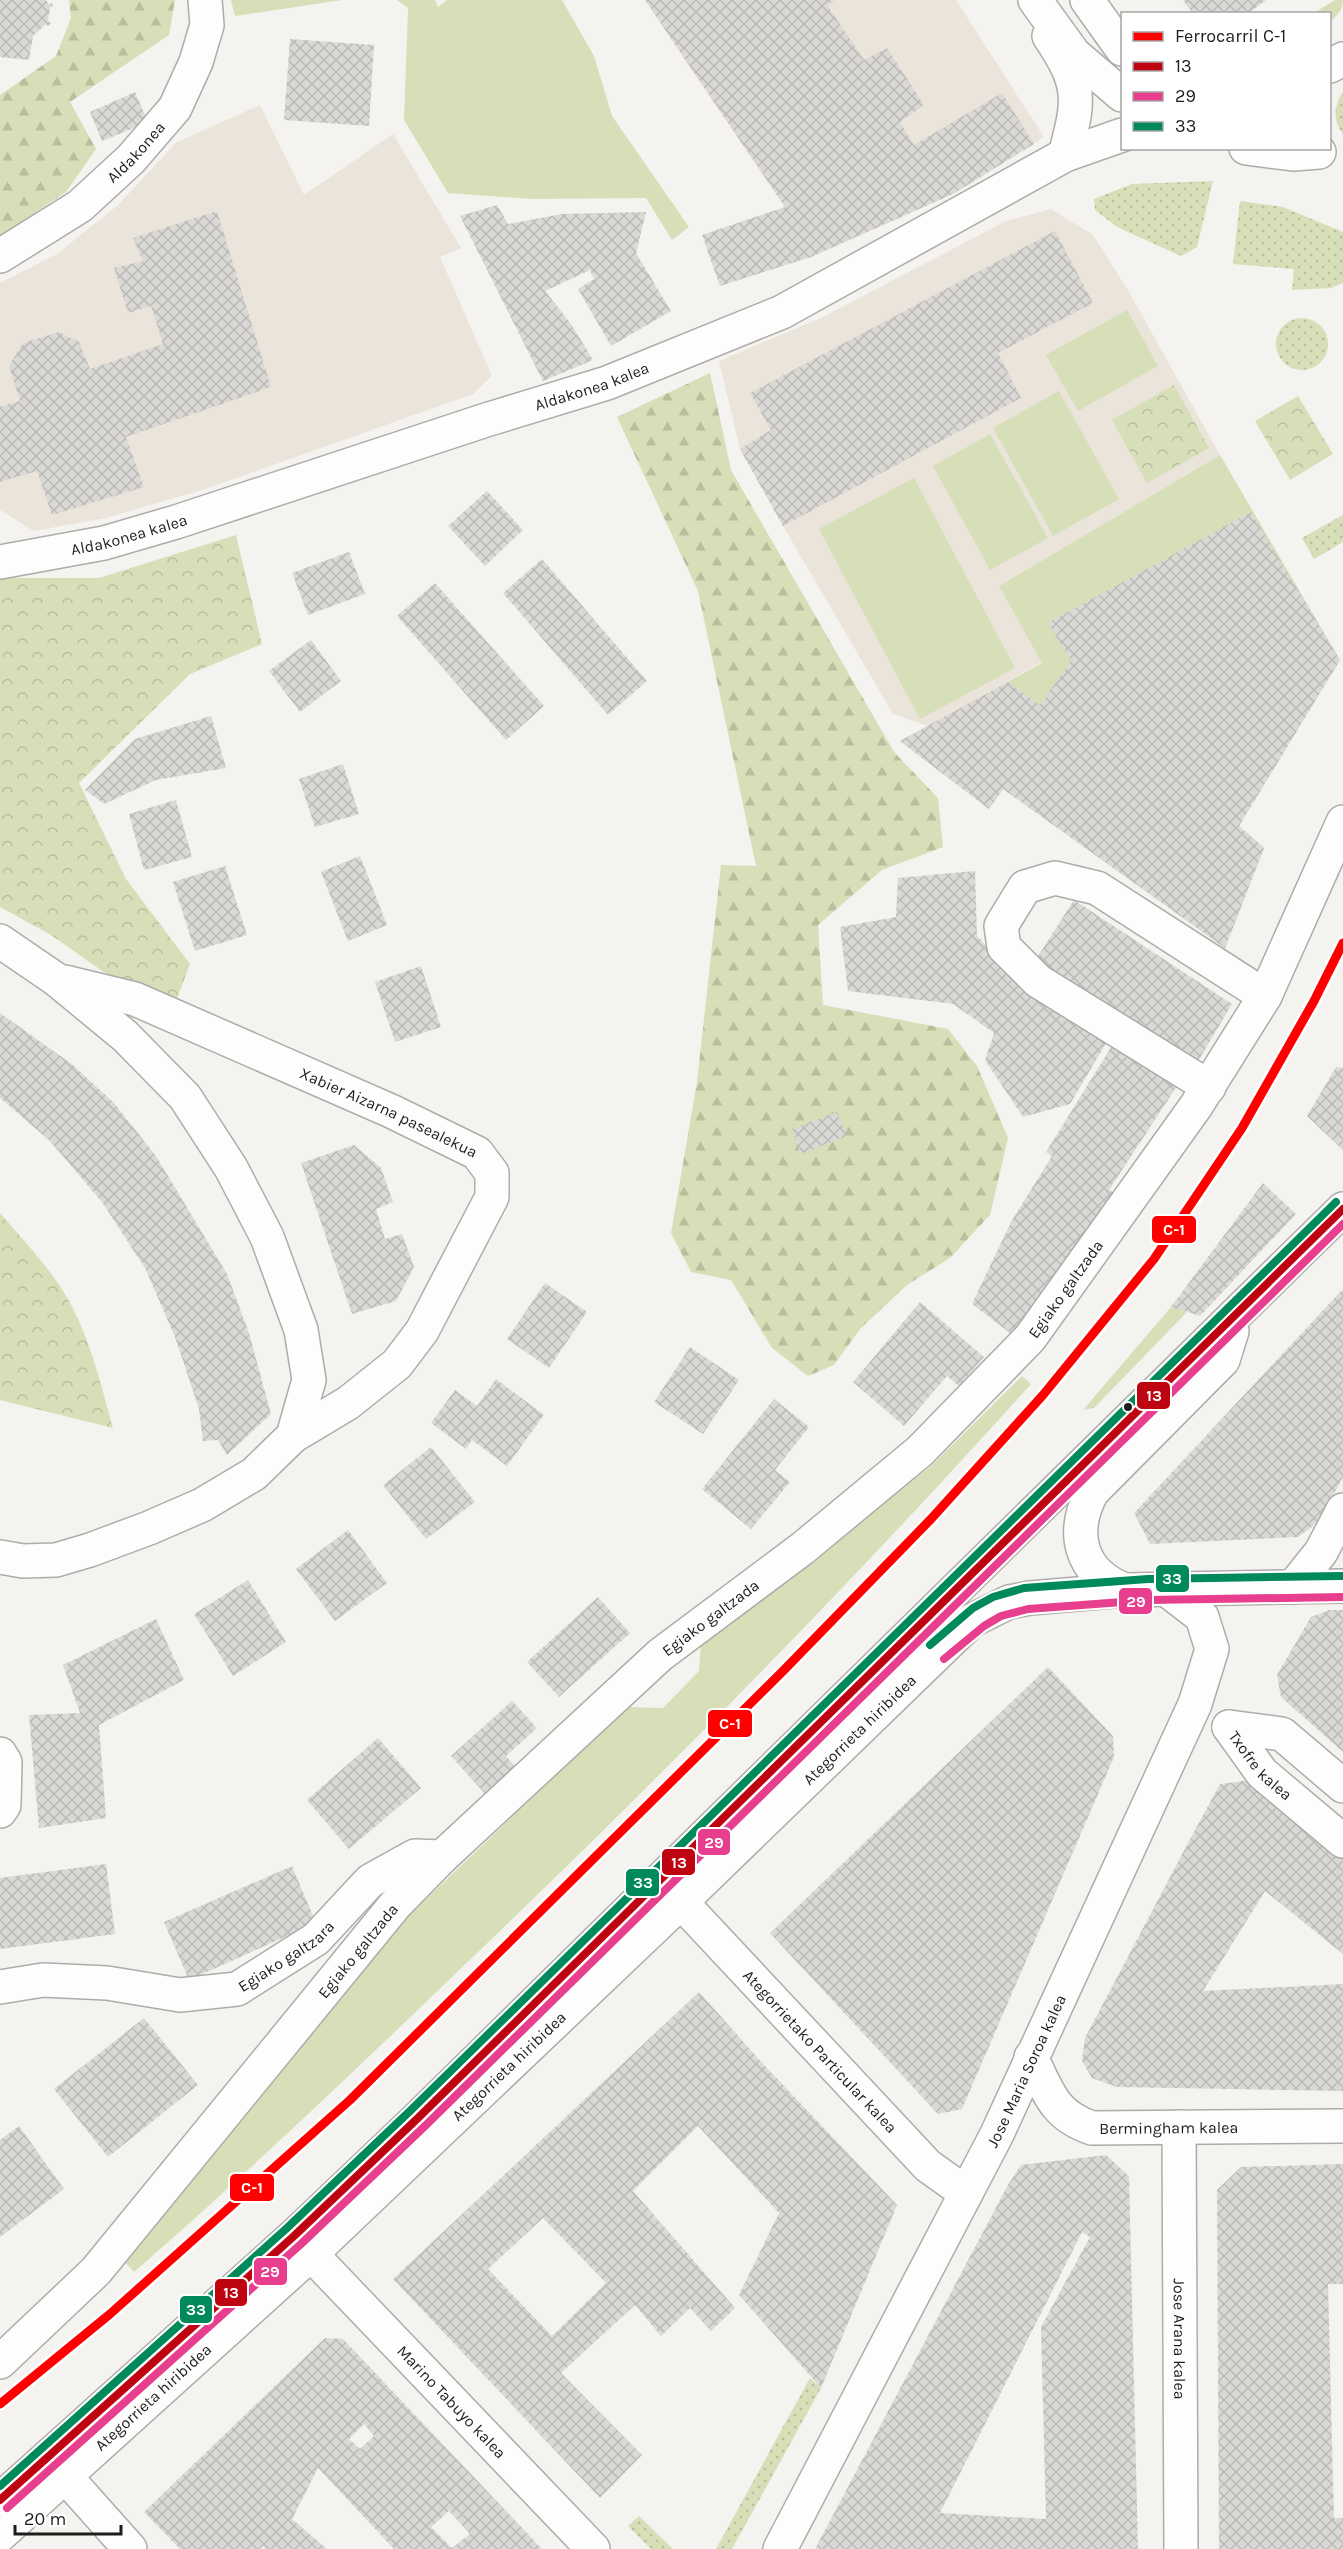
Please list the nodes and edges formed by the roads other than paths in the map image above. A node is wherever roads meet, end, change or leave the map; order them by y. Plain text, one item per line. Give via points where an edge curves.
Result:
1 (205, 0) edge
2 (1029, 0) edge
3 (1035, 0) edge
4 (1087, 0) edge
5 (1121, 48) edge
6 (1120, 93) edge
7 (1121, 135) edge
8 (1262, 150) edge
9 (1065, 155) junction
10 (1326, 156) edge
11 (0, 256) edge
12 (0, 561) edge
13 (1343, 822) edge
14 (0, 941) edge
15 (57, 980) junction
16 (1265, 996) junction
17 (1209, 1087) junction
18 (1343, 1209) edge
19 (1236, 1315) junction
20 (293, 1436) junction
21 (1343, 1510) edge
22 (0, 1557) edge
23 (1343, 1586) edge
24 (1293, 1587) junction
25 (1125, 1590) junction
26 (1167, 1590) junction
27 (0, 1754) edge
28 (1343, 1786) edge
29 (0, 1811) edge
30 (1343, 1841) edge
31 (442, 1857) junction
32 (681, 1902) junction
33 (0, 1988) edge
34 (1031, 2057) junction
35 (1343, 2126) edge
36 (1179, 2127) junction
37 (966, 2193) junction
38 (311, 2254) junction
39 (0, 2362) edge
40 (65, 2476) junction
41 (0, 2500) edge
42 (0, 2535) edge
43 (130, 2549) edge
44 (593, 2549) edge
45 (780, 2549) edge
46 (1181, 2549) edge

1 - 11 street, Aldakonea via 207,26 175,108 131,159 80,206
2 - 9 street via 1075,83 1077,105
3 - 6 street via 1074,54
4 - 5 street
6 - 9 street via 1087,115
7 - 9 street, Aldakonea kalea
8 - 10 street
9 - 12 street, Aldakonea kalea via 782,312 607,383 105,543
13 - 16 street, Egiako galtzada
14 - 15 street, Xabier Aizarna pasealekua
15 - 20 street, Xabier Aizarna pasealekua via 125,1036 185,1097 231,1168 267,1237 301,1330 309,1380
15 - 20 street, Xabier Aizarna pasealekua via 135,999 391,1111 477,1154 492,1173 492,1197 423,1331 397,1364 348,1402
16 - 17 street, Egiako galtzada
16 - 17 street via 1097,888 1055,878 1025,887 1001,926 1004,947 1038,981
17 - 31 street, Egiako galtzada via 1030,1338 920,1451 802,1548 660,1655
18 - 19 street, Ategorrieta hiribidea
19 - 25 street via 1223,1360 1092,1492 1084,1507 1080,1539 1085,1555 1101,1577
19 - 41 street, Ategorrieta hiribidea via 418,2118 294,2236
20 - 22 street, Xabier Aizarna pasealekua via 254,1474 202,1505 149,1528 56,1560
21 - 24 street via 1321,1552
23 - 24 street, Ategorrieta hiribidea
24 - 26 street, Ategorrieta hiribidea
25 - 26 street, Ategorrieta hiribidea
25 - 32 street, Ategorrieta hiribidea via 1009,1602 971,1621
26 - 34 street, Jose Maria Soroa kalea via 1202,1617 1212,1649 1195,1704
27 - 29 street via 5,1762 4,1806
28 - 30 street, Txofre kalea via 1282,1734 1228,1727 1262,1773
31 - 33 street, Egiako galtzara via 415,1856 370,1881 316,1939 237,1989 180,1995 107,1983 43,1980
31 - 39 street, Egiako galtzada via 395,1905 96,2271
32 - 37 street, Ategorrietako Particular kalea via 928,2166
32 - 38 street, Ategorrieta hiribidea
34 - 36 street, Bermingham kalea via 1057,2107 1074,2122 1092,2128
34 - 37 street, Jose Maria Soroa kalea
35 - 36 street, Bermingham kalea
36 - 46 street, Jose Arana kalea
37 - 45 street, Jose Maria Soroa kalea
38 - 40 street, Ategorrieta hiribidea
38 - 44 street, Marino Tabuyo kalea
40 - 42 street, Ategorrieta hiribidea
40 - 43 street

